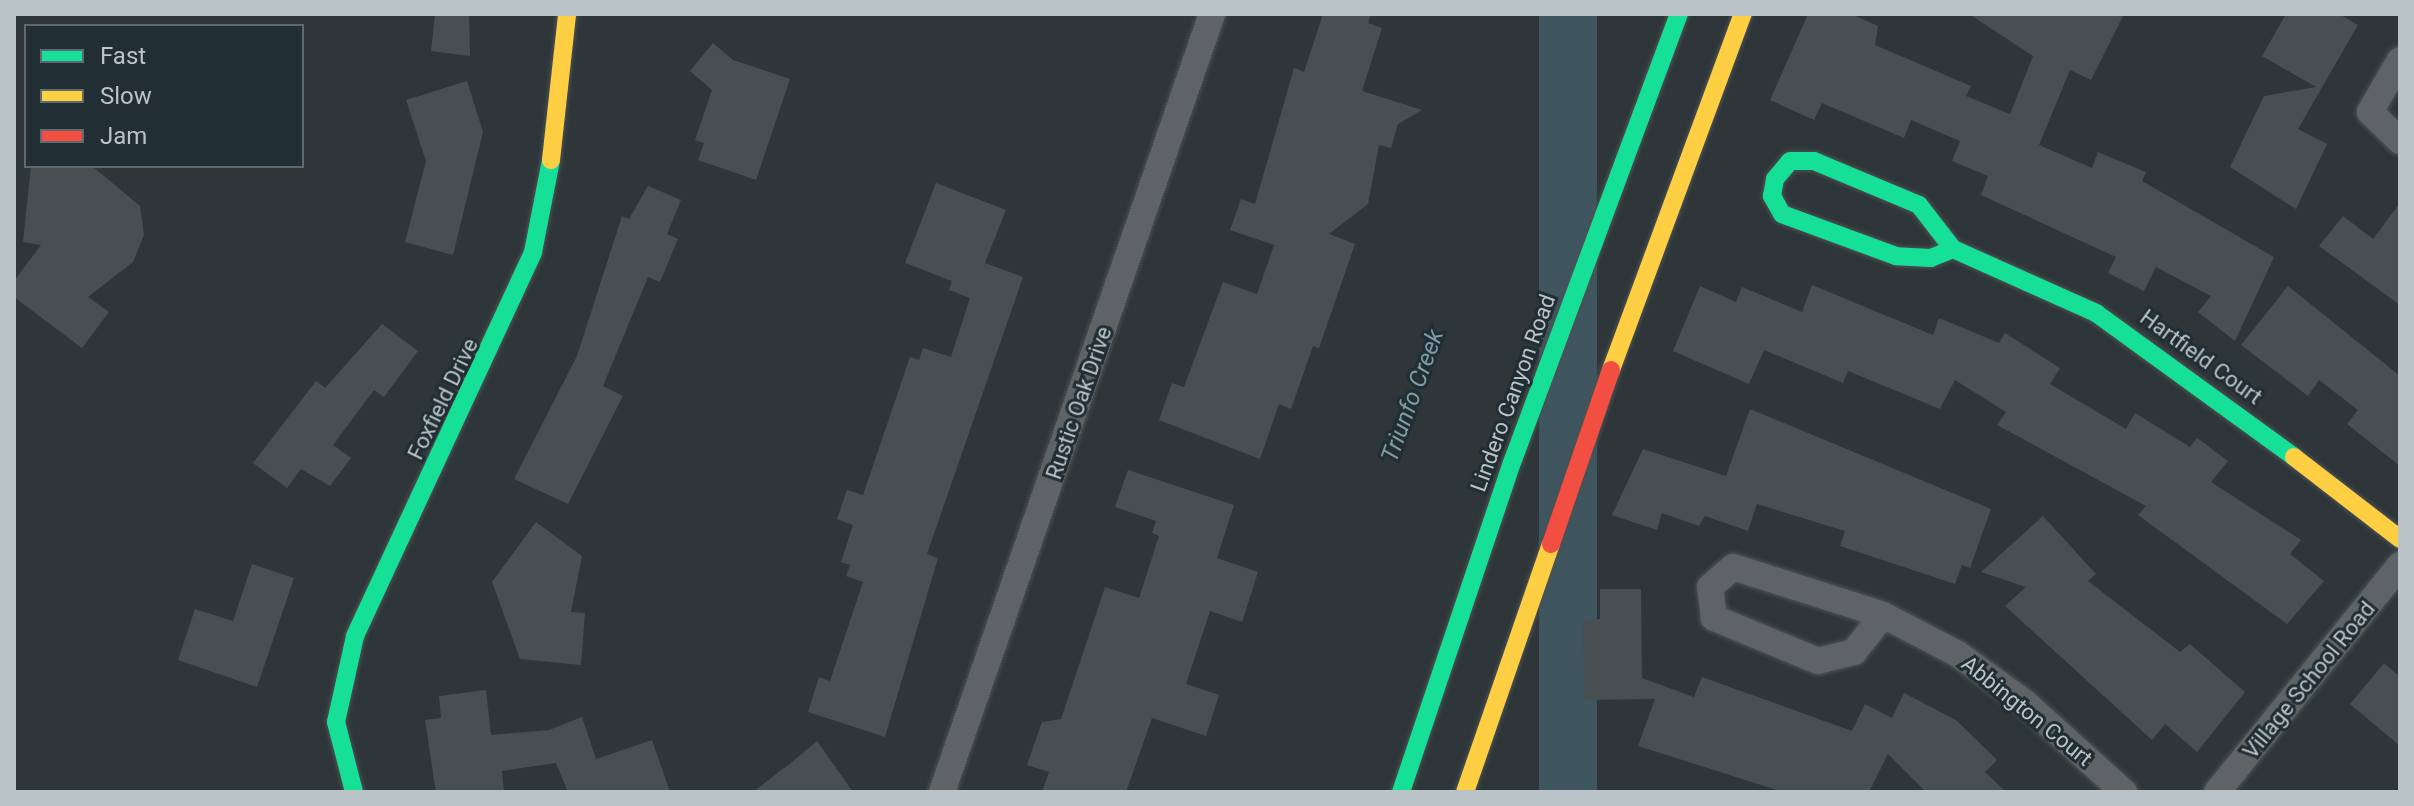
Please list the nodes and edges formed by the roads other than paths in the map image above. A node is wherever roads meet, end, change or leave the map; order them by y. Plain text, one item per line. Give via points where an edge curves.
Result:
1 (567, 14) edge
2 (1212, 14) edge
3 (1679, 14) edge
4 (1743, 14) edge
5 (2400, 60) edge
6 (2400, 141) edge
7 (1953, 249) junction
8 (2400, 539) edge
9 (2400, 565) edge
10 (1883, 615) junction
11 (354, 792) edge
12 (942, 792) edge
13 (1401, 792) edge
14 (1465, 792) edge
15 (2124, 792) edge
16 (2217, 792) edge

1 - 11 street, Foxfield Drive via 549,179 533,252 355,636 336,722
2 - 12 street, Rustic Oak Drive
3 - 13 street, Lindero Canyon Road via 1513,460
4 - 14 street via 1671,196
5 - 6 street via 2370,112
7 - 7 street, Hartfield Court via 1919,205 1814,161 1790,161 1775,179 1772,196 1782,214 1896,256 1931,258
7 - 8 street, Hartfield Court via 2096,313 2159,352
9 - 16 street, Village School Road
10 - 10 street, Abbington Court via 1733,567 1710,587 1714,618 1818,661 1854,652
10 - 15 street, Abbington Court via 1958,654 2024,702

